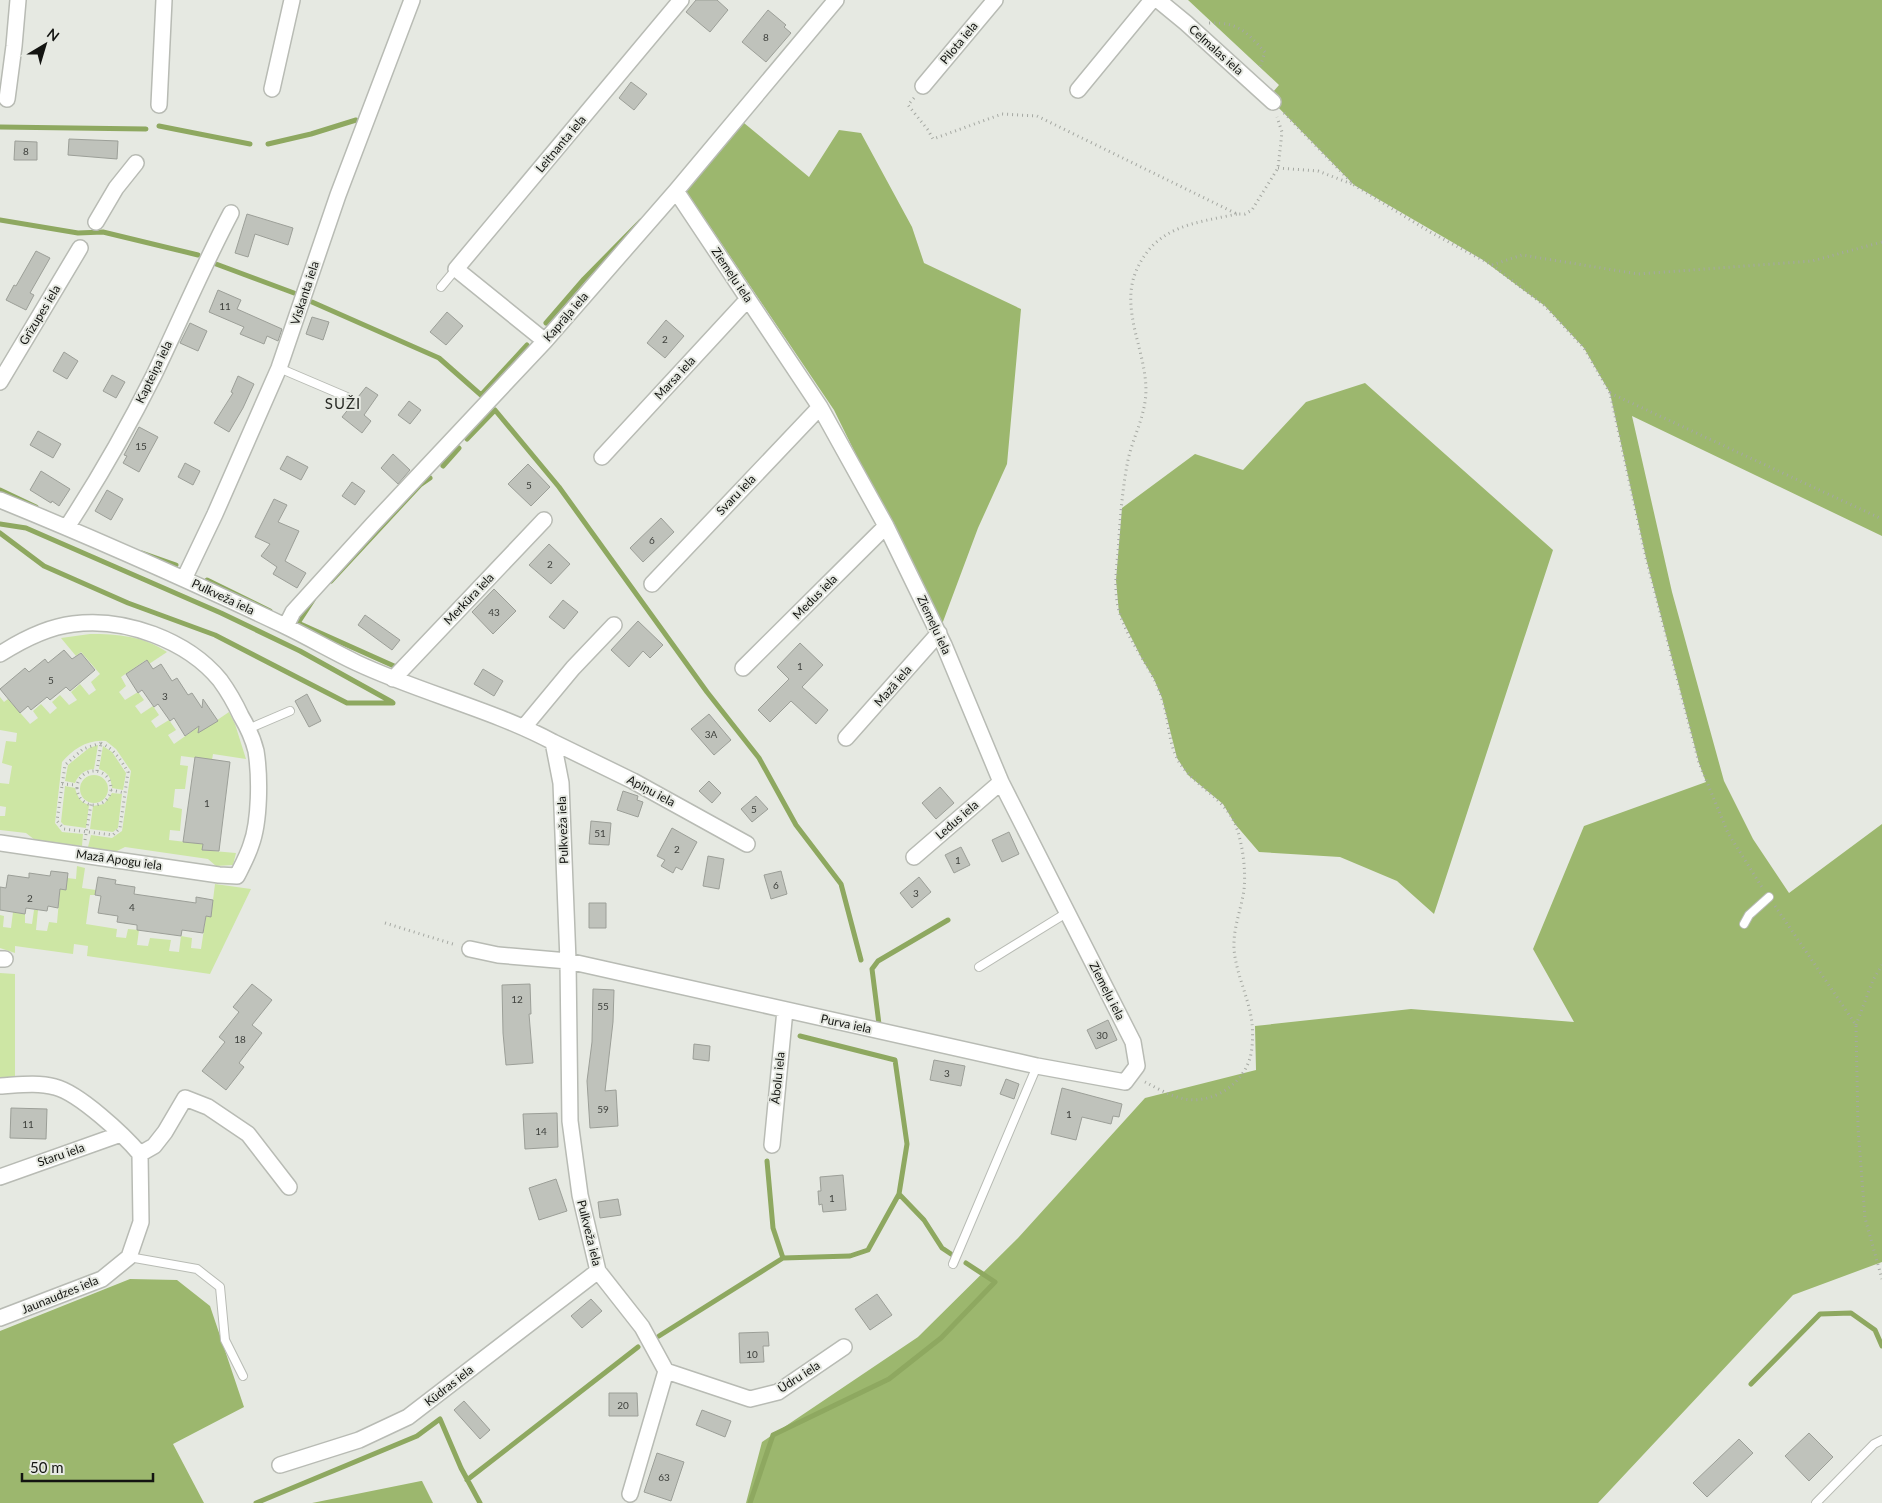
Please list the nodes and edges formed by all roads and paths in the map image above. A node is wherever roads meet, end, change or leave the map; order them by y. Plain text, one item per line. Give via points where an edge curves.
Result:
1 (18, 0) edge
2 (164, 0) edge
3 (292, 0) edge
4 (412, 0) edge
5 (681, 0) edge
6 (836, 0) edge
7 (995, 0) edge
8 (1152, 0) edge
9 (1158, 0) edge
10 (1186, 23) junction
11 (1255, 84) junction
12 (923, 86) dead end
13 (272, 89) dead end
14 (1078, 90) dead end
15 (6, 99) dead end
16 (1273, 102) junction
17 (159, 105) dead end
18 (908, 105) dead end
19 (136, 163) dead end
20 (1278, 168) junction
21 (1354, 185) junction
22 (676, 191) junction
23 (231, 213) dead end
24 (1237, 214) junction
25 (96, 222) dead end
26 (1882, 242) edge
27 (80, 248) dead end
28 (1492, 265) junction
29 (456, 270) junction
30 (441, 288) dead end
31 (748, 300) junction
32 (545, 341) junction
33 (279, 368) junction
34 (0, 382) edge
35 (1610, 393) junction
36 (347, 397) dead end
37 (820, 407) junction
38 (602, 457) dead end
39 (0, 500) edge
40 (1882, 519) edge
41 (544, 520) dead end
42 (886, 526) junction
43 (67, 527) junction
44 (184, 579) junction
45 (652, 584) dead end
46 (614, 625) dead end
47 (286, 626) junction
48 (939, 633) junction
49 (0, 654) edge
50 (743, 668) dead end
51 (393, 679) junction
52 (290, 711) dead end
53 (524, 727) junction
54 (248, 729) junction
55 (846, 738) dead end
56 (553, 742) junction
57 (101, 743) junction
58 (97, 771) junction
59 (1000, 782) junction
60 (62, 784) junction
61 (77, 786) junction
62 (111, 790) junction
63 (125, 793) junction
64 (91, 804) junction
65 (86, 831) junction
66 (0, 843) edge
67 (747, 844) dead end
68 (84, 856) junction
69 (914, 857) dead end
70 (1769, 897) junction
71 (1068, 912) junction
72 (385, 923) dead end
73 (1744, 924) dead end
74 (470, 949) joint
75 (568, 962) junction
76 (1882, 965) edge
77 (979, 967) dead end
78 (785, 1010) junction
79 (1856, 1025) junction
80 (1037, 1066) junction
81 (1128, 1078) junction
82 (0, 1086) edge
83 (121, 1134) junction
84 (772, 1145) dead end
85 (140, 1154) junction
86 (0, 1176) edge
87 (289, 1187) dead end
88 (128, 1257) junction
89 (953, 1264) dead end
90 (598, 1271) junction
91 (1882, 1279) edge
92 (0, 1318) edge
93 (844, 1347) dead end
94 (666, 1371) junction
95 (243, 1376) dead end
96 (1882, 1440) edge
97 (280, 1465) dead end
98 (630, 1494) dead end
99 (1816, 1503) edge

1 - 15 street
2 - 17 street
3 - 13 street
4 - 33 street, Viskanta iela via 338,195
5 - 29 street, Leitnanta iela
6 - 22 street, Kaprāļa iela
7 - 12 street, Pilota iela
8 - 14 street
9 - 10 street, Ceļmalas iela
10 - 11 street, Ceļmalas iela
10 - 11 path via 1223,22 1244,30 1265,52
11 - 16 street, Ceļmalas iela
16 - 20 path via 1282,132
16 - 21 path
18 - 24 path via 933,139 1002,114 1037,116
19 - 25 street via 116,188
20 - 21 path via 1318,171
20 - 24 path via 1252,210
21 - 28 path via 1430,232
22 - 31 street, Ziemeļu iela
22 - 32 street, Kaprāļa iela
23 - 43 street, Kapteiņa iela via 154,374 90,492
24 - 81 path via 1179,227 1161,238 1136,270 1130,295 1145,380 1145,401 1128,460 1116,580 1119,613 1162,698 1177,758 1188,775 1223,804 1236,824 1244,859 1244,890 1234,930 1234,951 1252,1026 1250,1060 1227,1090 1201,1100 1186,1099
26 - 28 path via 1812,261 1638,274 1522,256
27 - 34 street, Grīzupes iela
28 - 35 path via 1545,306 1584,348
29 - 30 lane, Leitnanta iela
29 - 32 street
31 - 37 street, Ziemeļu iela
31 - 38 street, Marsa iela
32 - 47 street, Kaprāļa iela via 366,531 293,612
33 - 36 lane
33 - 44 street, Viskanta iela
35 - 40 path
35 - 70 path via 1646,558 1698,763 1728,833
37 - 42 street, Ziemeļu iela
37 - 45 street, Svaru iela
39 - 43 street, Pulkveža iela
41 - 51 street, Merkūra iela
42 - 48 street, Ziemeļu iela
42 - 50 street, Medus iela
43 - 44 street, Pulkveža iela
44 - 47 street, Pulkveža iela
46 - 53 street
47 - 51 street, Pulkveža iela
48 - 55 street, Mazā iela
48 - 59 street, Ziemeļu iela
49 - 54 street via 44,631 72,624 97,623 148,632 199,660 218,678
51 - 53 street, Pulkveža iela
52 - 54 lane
53 - 56 street, Pulkveža iela
54 - 68 street, Mazā Apogu iela via 256,750 259,803 252,843 238,876
56 - 67 street, Apiņu iela via 634,781
56 - 75 street, Pulkveža iela via 561,783
57 - 58 path
57 - 60 path via 83,749 65,765
57 - 63 path via 114,751 128,772
58 - 61 path via 86,773
58 - 62 path via 109,780
59 - 69 street, Ledus iela
59 - 71 street, Ziemeļu iela
60 - 61 path
60 - 65 path via 57,821 64,829
61 - 64 path via 82,800
62 - 63 path
62 - 64 path via 106,800
63 - 65 path via 117,832 113,835
64 - 65 path
65 - 68 path
66 - 68 street, Mazā Apogu iela
70 - 73 lane
70 - 79 path
71 - 77 lane
71 - 81 street, Ziemeļu iela via 1133,1042 1137,1066
72 - 74 path
74 - 75 street
75 - 78 street, Purva iela
75 - 90 street, Pulkveža iela via 570,1121 580,1195
76 - 79 path
78 - 80 street, Purva iela
78 - 84 street, Ābolu iela
79 - 91 path via 1858,1128 1865,1218
80 - 81 street, Purva iela
80 - 89 lane
82 - 83 street via 33,1084 56,1087 81,1100
83 - 85 street
83 - 86 street, Staru iela
85 - 87 street via 154,1146 185,1098 208,1107 248,1134
85 - 88 street, Jaunaudzes iela via 141,1222
88 - 92 street, Jaunaudzes iela via 102,1279
88 - 95 lane via 197,1269 220,1287 225,1340
90 - 94 street, Pulkveža iela via 642,1327
90 - 97 street, Kūdras iela via 408,1416 359,1440
93 - 94 street, Ūdru iela via 778,1392 750,1399
94 - 98 street
96 - 99 lane via 1874,1444

